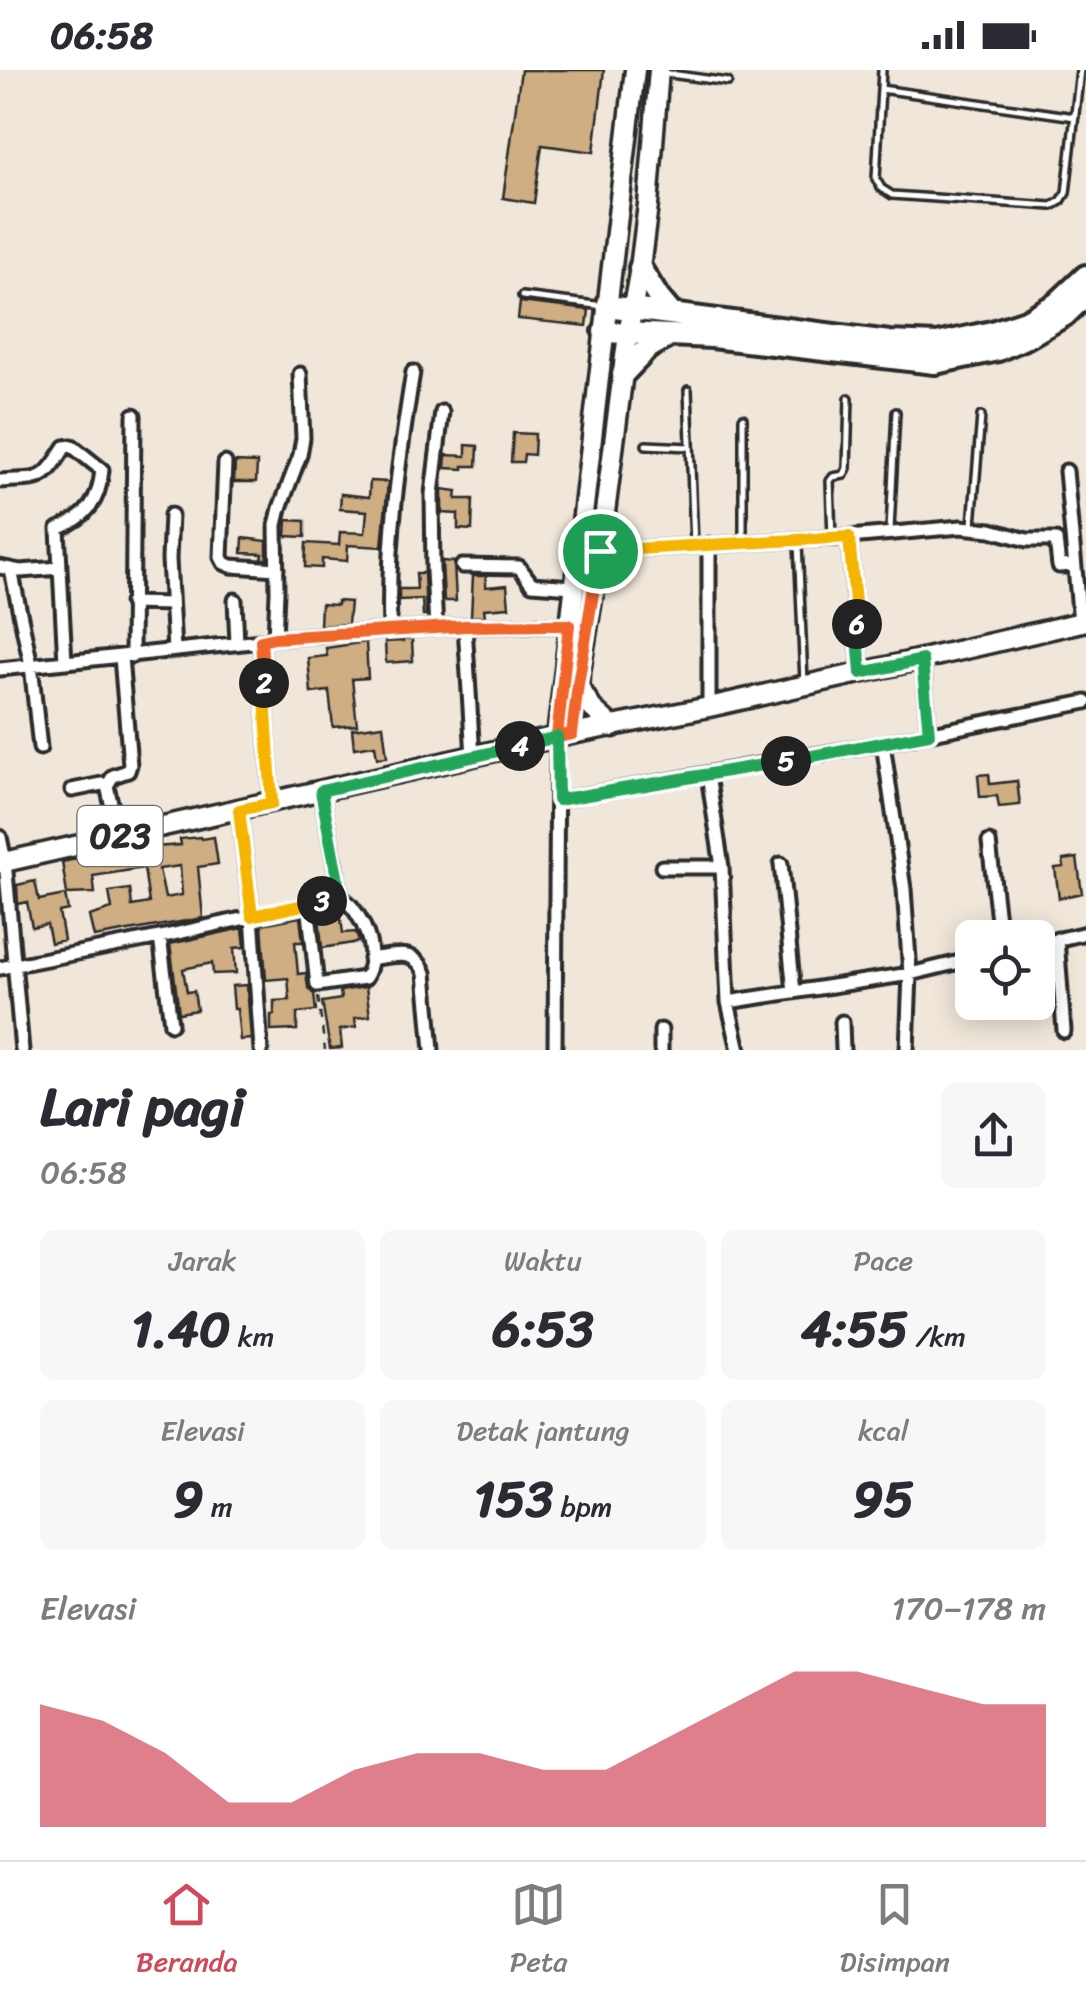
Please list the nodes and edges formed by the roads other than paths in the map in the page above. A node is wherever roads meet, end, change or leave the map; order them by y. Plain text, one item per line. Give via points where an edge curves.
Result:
1 (636, 70) edge
2 (882, 70) edge
3 (1080, 70) edge
4 (659, 71) edge
5 (728, 82) dead end
6 (881, 89) junction
7 (1076, 117) junction
8 (640, 268) junction
9 (1086, 276) edge
10 (522, 296) dead end
11 (1086, 296) edge
12 (607, 306) junction
13 (633, 310) junction
14 (672, 324) junction
15 (604, 332) junction
16 (628, 334) junction
17 (413, 372) dead end
18 (300, 374) dead end
19 (623, 374) junction
20 (688, 390) dead end
21 (849, 398) dead end
22 (442, 412) dead end
23 (896, 412) dead end
24 (134, 415) dead end
25 (981, 416) dead end
26 (742, 418) dead end
27 (646, 445) dead end
28 (690, 447) junction
29 (225, 464) dead end
30 (1066, 472) dead end
31 (0, 481) edge
32 (171, 515) dead end
33 (972, 528) junction
34 (890, 533) junction
35 (849, 537) junction
36 (832, 538) junction
37 (798, 540) junction
38 (743, 542) junction
39 (710, 544) junction
40 (694, 545) junction
41 (600, 551) junction
42 (1074, 565) junction
43 (462, 566) dead end
44 (6, 568) edge
45 (60, 568) junction
46 (276, 569) junction
47 (573, 587) junction
48 (235, 600) dead end
49 (132, 604) junction
50 (172, 604) junction
51 (1083, 622) edge
52 (569, 625) junction
53 (466, 626) junction
54 (436, 628) junction
55 (390, 630) junction
56 (275, 638) junction
57 (261, 641) junction
58 (237, 643) junction
59 (174, 650) junction
60 (127, 656) junction
61 (922, 660) junction
62 (65, 662) junction
63 (31, 665) junction
64 (0, 668) edge
65 (861, 673) junction
66 (578, 684) junction
67 (804, 686) junction
68 (1086, 702) edge
69 (710, 707) junction
70 (613, 727) junction
71 (929, 734) junction
72 (564, 736) junction
73 (883, 743) junction
74 (40, 748) dead end
75 (472, 757) junction
76 (708, 776) junction
77 (107, 786) junction
78 (72, 790) dead end
79 (321, 791) junction
80 (558, 800) junction
81 (272, 803) junction
82 (239, 810) junction
83 (119, 836) junction
84 (0, 837) edge
85 (989, 842) dead end
86 (3, 862) edge
87 (781, 864) dead end
88 (722, 867) junction
89 (662, 868) dead end
90 (341, 897) junction
91 (308, 904) junction
92 (252, 916) junction
93 (998, 920) edge
94 (1086, 933) edge
95 (160, 937) junction
96 (1056, 940) joint
97 (370, 959) junction
98 (955, 963) edge
99 (15, 965) junction
100 (0, 968) edge
101 (910, 974) junction
102 (794, 992) junction
103 (728, 1002) junction
104 (842, 1022) dead end
105 (171, 1024) dead end
106 (661, 1030) dead end
107 (1064, 1030) dead end
108 (22, 1050) edge
109 (261, 1050) edge
110 (432, 1050) edge
111 (555, 1050) edge
112 (661, 1050) edge
113 (738, 1050) edge
114 (843, 1050) edge
115 (907, 1050) edge

1 - 4 lane
1 - 12 main road
2 - 6 lane
3 - 7 lane
4 - 5 lane
4 - 8 main road
6 - 7 lane
6 - 7 lane via 876,178 892,195 1052,206 1066,194
8 - 13 main road
8 - 14 highway
9 - 14 highway via 1026,321 936,344
10 - 12 lane
11 - 14 highway via 1066,315 998,350 934,363 712,337
12 - 13 highway
12 - 15 main road
13 - 14 highway
13 - 16 main road
14 - 16 highway
14 - 19 highway
15 - 16 highway
15 - 47 main road
16 - 19 main road
17 - 55 street via 390,544
18 - 46 street via 303,438 276,524
19 - 41 main road
20 - 28 lane
21 - 36 lane via 846,468 830,481
22 - 54 street via 432,494
23 - 34 lane
24 - 49 street
25 - 33 lane
26 - 38 lane
27 - 28 lane
28 - 40 lane
29 - 46 street via 221,557 231,566
30 - 42 street
31 - 45 street via 42,477 69,446 102,470 85,513 58,529
32 - 50 street
33 - 34 street
33 - 42 street via 1056,540 1059,566
34 - 35 street
35 - 36 street
35 - 65 street
36 - 37 street
37 - 38 street
37 - 67 lane
38 - 39 street
39 - 40 street
39 - 69 street
40 - 41 street
41 - 66 main road
42 - 51 street
43 - 47 street via 518,567 532,584
44 - 45 street
44 - 63 street
45 - 62 street
46 - 56 street
47 - 52 main road
48 - 58 street
49 - 50 street
49 - 60 street
50 - 59 street
51 - 61 main road, 023
52 - 53 street
52 - 72 main road
53 - 54 street
53 - 75 street
54 - 55 street
55 - 56 street
56 - 57 street
57 - 58 street
57 - 81 street
58 - 59 street
59 - 60 street
60 - 62 street
60 - 77 street via 130,765
61 - 65 main road, 023
61 - 71 street
62 - 63 street
63 - 64 street
63 - 74 street
65 - 67 main road, 023
66 - 70 main road
66 - 72 main road
67 - 69 main road, 023
68 - 71 street
69 - 70 main road, 023
70 - 72 main road, 023
71 - 73 street
72 - 75 main road, 023
72 - 80 street
73 - 76 street
73 - 101 street
75 - 79 main road, 023
76 - 80 street
76 - 88 street
77 - 78 street
77 - 83 street
79 - 81 main road, 023
79 - 90 street
80 - 111 street
81 - 82 main road, 023
82 - 83 main road, 023
82 - 92 street
83 - 86 main road, 023
84 - 86 street
85 - 93 street
86 - 99 street
87 - 102 street
88 - 89 street
88 - 103 street
90 - 91 street
90 - 92 street
90 - 97 street via 358,915
91 - 92 street
91 - 97 street via 317,984 364,978
92 - 95 street
92 - 109 street
94 - 96 street
95 - 99 street
95 - 105 street
96 - 107 street
97 - 110 street via 405,955 420,962
98 - 101 street
99 - 100 street
99 - 108 street
101 - 102 street
101 - 115 street
102 - 103 street
103 - 113 street
104 - 114 street
106 - 112 street

